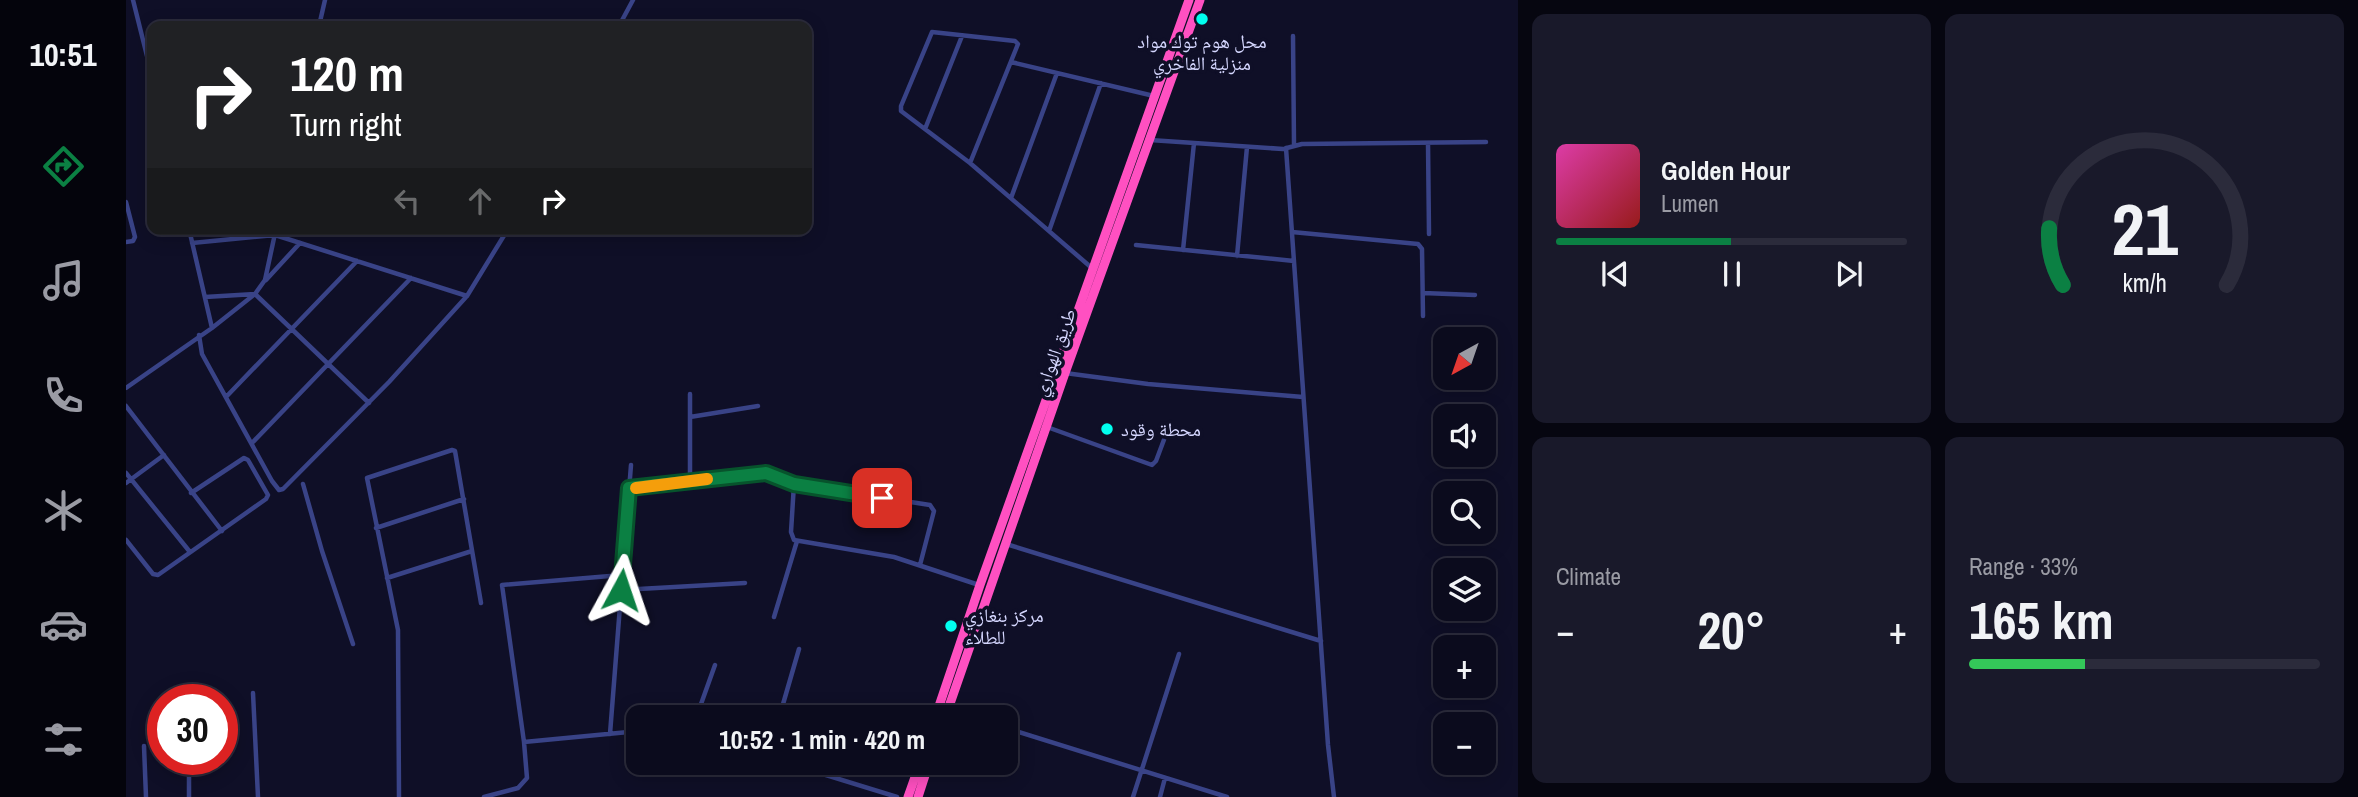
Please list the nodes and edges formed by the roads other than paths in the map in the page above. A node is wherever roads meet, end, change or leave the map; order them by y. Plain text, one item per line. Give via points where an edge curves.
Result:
1 (133, 0) edge
2 (325, 0) edge
3 (633, 0) edge
4 (1189, 0) edge
5 (1200, 0) edge
6 (1188, 18) junction
7 (321, 21) edge
8 (622, 21) edge
9 (962, 36) junction
10 (1293, 36) dead end
11 (147, 42) edge
12 (144, 43) junction
13 (147, 55) edge
14 (1011, 62) junction
15 (1058, 73) junction
16 (1101, 83) junction
17 (1155, 96) junction
18 (925, 129) junction
19 (1149, 139) junction
20 (1486, 142) dead end
21 (1194, 143) junction
22 (1428, 143) junction
23 (1294, 145) junction
24 (1247, 147) junction
25 (1286, 148) junction
26 (970, 163) junction
27 (1011, 198) junction
28 (126, 202) edge
29 (1049, 231) junction
30 (1292, 232) junction
31 (1429, 234) dead end
32 (190, 235) edge
33 (253, 235) edge
34 (275, 235) edge
35 (283, 235) edge
36 (504, 235) edge
37 (126, 242) edge
38 (192, 243) junction
39 (300, 243) junction
40 (1136, 245) dead end
41 (1183, 250) junction
42 (1237, 256) junction
43 (357, 261) junction
44 (1294, 261) junction
45 (1093, 269) junction
46 (411, 278) junction
47 (265, 280) junction
48 (1423, 293) junction
49 (255, 294) junction
50 (1475, 295) dead end
51 (467, 296) junction
52 (205, 297) junction
53 (1423, 316) dead end
54 (212, 328) junction
55 (291, 329) junction
56 (199, 335) junction
57 (328, 365) junction
58 (1065, 373) junction
59 (126, 388) edge
60 (690, 394) dead end
61 (226, 397) junction
62 (1303, 397) junction
63 (369, 403) junction
64 (758, 406) dead end
65 (126, 407) edge
66 (690, 417) junction
67 (1046, 427) junction
68 (1168, 429) dead end
69 (252, 443) junction
70 (163, 455) junction
71 (631, 465) dead end
72 (126, 473) edge
73 (129, 481) edge
74 (690, 481) junction
75 (303, 484) dead end
76 (794, 484) junction
77 (629, 488) junction
78 (191, 493) junction
79 (464, 499) junction
80 (376, 527) junction
81 (222, 531) junction
82 (126, 540) edge
83 (797, 541) junction
84 (1005, 544) junction
85 (472, 551) junction
86 (190, 552) junction
87 (920, 565) junction
88 (622, 575) junction
89 (387, 578) junction
90 (745, 583) dead end
91 (980, 585) junction
92 (621, 590) junction
93 (481, 603) dead end
94 (774, 617) dead end
95 (1321, 641) junction
96 (353, 644) dead end
97 (799, 649) dead end
98 (1179, 654) dead end
99 (715, 665) dead end
100 (253, 693) dead end
101 (701, 705) edge
102 (783, 705) edge
103 (939, 705) edge
104 (949, 705) edge
105 (626, 732) edge
106 (1018, 732) edge
107 (610, 734) junction
108 (524, 742) junction
109 (144, 746) dead end
110 (1141, 770) junction
111 (189, 775) edge
112 (826, 775) edge
113 (916, 775) edge
114 (925, 775) edge
115 (1166, 778) junction
116 (146, 797) edge
117 (188, 797) edge
118 (258, 797) edge
119 (399, 797) edge
120 (484, 797) edge
121 (897, 797) edge
122 (908, 797) edge
123 (918, 797) edge
124 (1133, 797) edge
125 (1160, 797) edge
126 (1227, 797) edge
127 (1334, 797) edge

1 - 12 street
2 - 7 street
3 - 8 street
4 - 6 highway, طريق الهواري
5 - 6 highway, طريق الهواري
6 - 17 highway, طريق الهواري
6 - 19 highway, طريق الهواري
9 - 14 street via 1017,42
9 - 18 street
9 - 18 street via 931,33 906,94 901,111
10 - 23 street
11 - 12 street
12 - 13 street
14 - 15 street
14 - 26 street
15 - 16 street
15 - 27 street
16 - 17 street
16 - 29 street
17 - 45 highway, طريق الهواري
18 - 26 street
19 - 21 street
19 - 58 highway, طريق الهواري
20 - 22 street
21 - 24 street
21 - 41 street
22 - 23 street
22 - 31 street
23 - 25 street
24 - 25 street
24 - 42 street
25 - 30 street
26 - 27 street
27 - 29 street
28 - 37 street via 135,237
29 - 45 street
30 - 44 street
30 - 48 street via 1418,244
32 - 38 street
33 - 38 street
34 - 47 street
35 - 39 street
36 - 51 street
38 - 52 street
39 - 43 street
39 - 47 street
40 - 41 street
41 - 42 street
42 - 44 street
43 - 46 street
43 - 55 street
44 - 62 street
45 - 91 highway, طريق الهواري
46 - 51 street
46 - 57 street
47 - 49 street
48 - 50 street
48 - 53 street
49 - 52 street
49 - 54 street
49 - 55 street
51 - 63 street
52 - 54 street
54 - 56 street
55 - 57 street
55 - 61 street
56 - 59 street
56 - 61 street via 202,354
57 - 63 street
57 - 69 street
58 - 62 street
58 - 67 highway, طريق الهواري
60 - 66 street
61 - 69 street
62 - 95 street
63 - 69 street via 283,489 276,487
64 - 66 street
65 - 70 street
66 - 74 street
67 - 68 street via 1152,465
67 - 84 highway, طريق الهواري
70 - 73 street
70 - 78 street
71 - 77 street
72 - 73 street
73 - 86 street
74 - 76 street via 766,473
74 - 77 street
75 - 96 street
76 - 83 street via 791,532
76 - 87 street via 930,505 934,512
77 - 88 street
78 - 81 street
78 - 81 street via 242,458 248,460 267,497
79 - 80 street
79 - 80 street via 452,450 367,478
79 - 85 street
80 - 89 street
81 - 86 street
82 - 86 street via 156,575
83 - 87 street
83 - 94 street
84 - 95 street
84 - 104 highway, طريق الهواري
85 - 89 street
85 - 93 street
87 - 91 street
88 - 92 street
88 - 108 street via 502,585
89 - 119 street via 398,630
90 - 92 street
91 - 103 highway, طريق الهواري
92 - 107 street
95 - 127 street
97 - 102 street
98 - 110 street
99 - 101 street
100 - 118 street
105 - 107 street
106 - 110 street
107 - 108 street
108 - 120 street via 527,778 517,788
109 - 116 street
110 - 115 street
110 - 124 street
111 - 117 street
112 - 121 street
113 - 122 highway
114 - 123 highway
115 - 125 street
115 - 126 street

